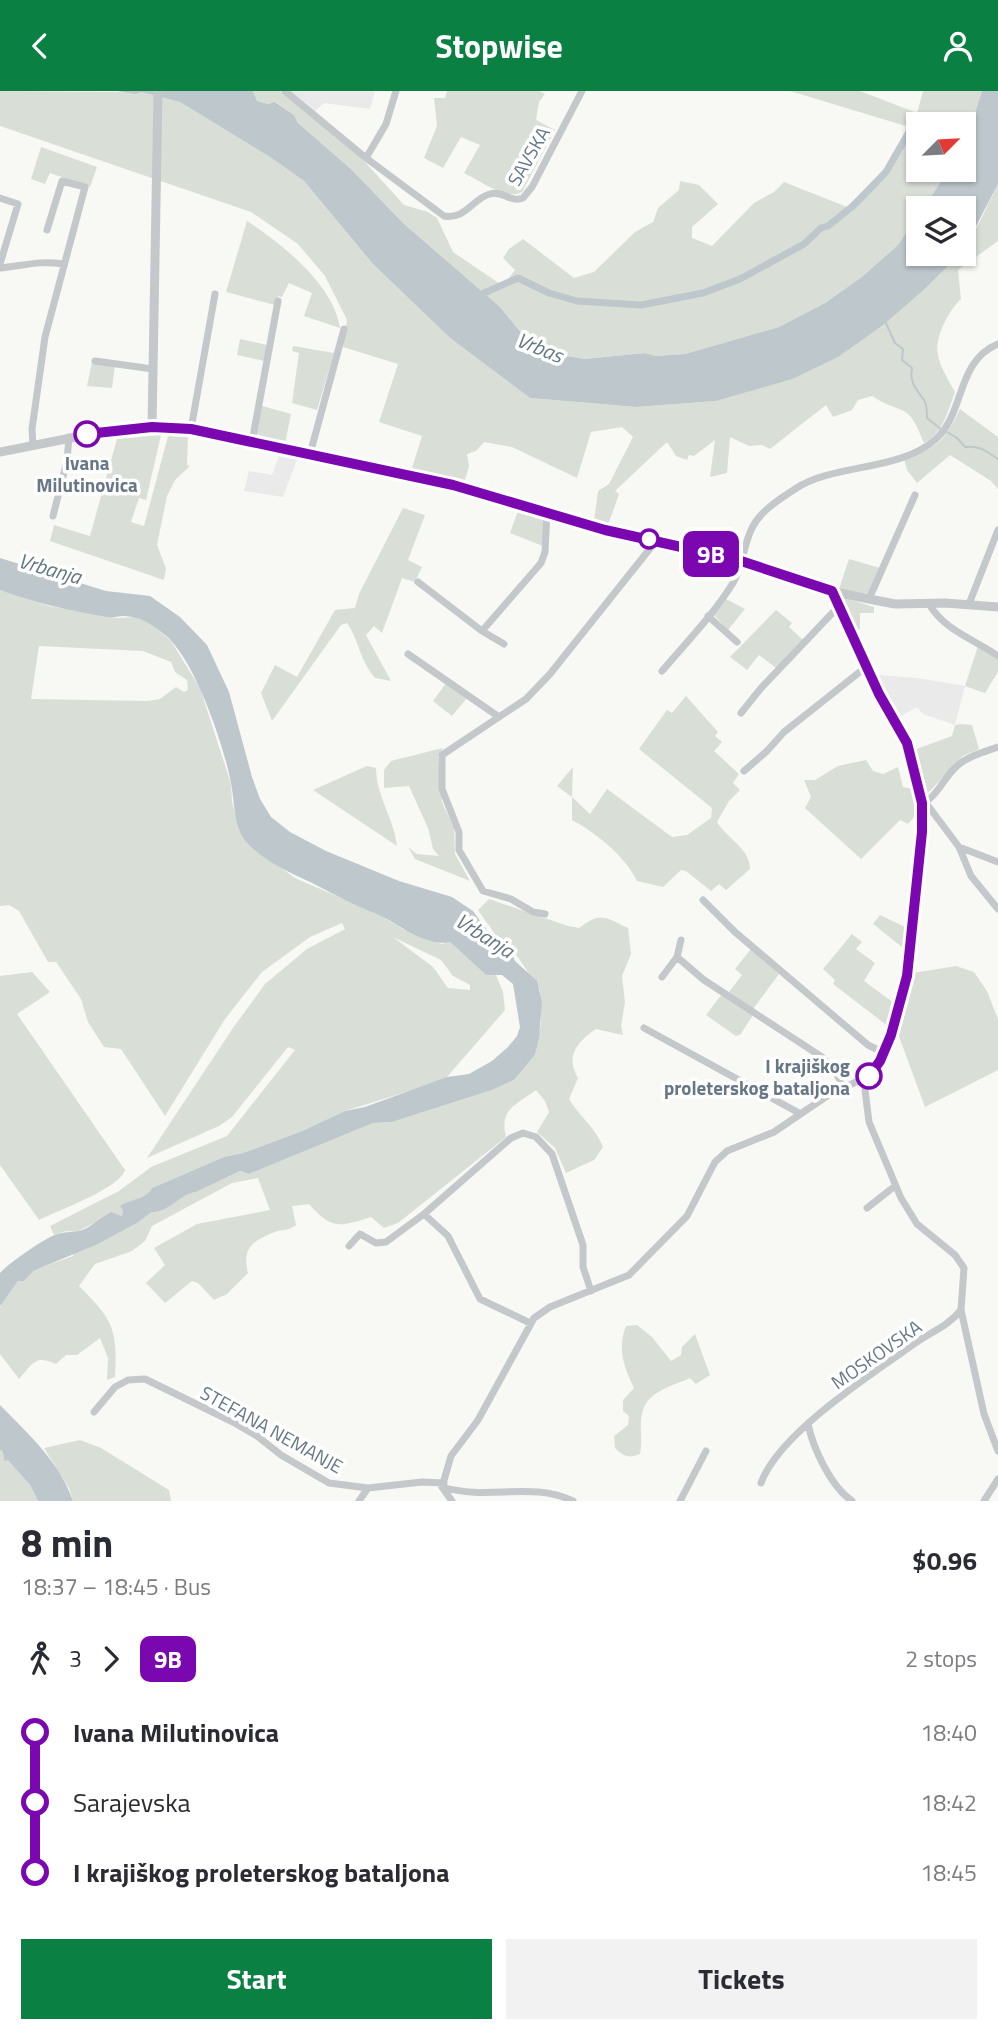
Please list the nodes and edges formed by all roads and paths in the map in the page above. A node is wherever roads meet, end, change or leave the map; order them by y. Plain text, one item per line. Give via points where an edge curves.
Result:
1 (158, 91) edge
2 (285, 91) edge
3 (396, 91) edge
4 (582, 91) edge
5 (366, 158) junction
6 (0, 198) edge
7 (47, 230) dead end
8 (62, 264) junction
9 (0, 266) edge
10 (215, 294) dead end
11 (278, 301) dead end
12 (344, 329) dead end
13 (998, 344) edge
14 (95, 361) dead end
15 (153, 369) junction
16 (152, 427) junction
17 (191, 429) junction
18 (69, 437) junction
19 (252, 442) junction
20 (33, 446) junction
21 (0, 452) edge
22 (310, 454) junction
23 (915, 495) dead end
24 (547, 512) junction
25 (53, 516) dead end
26 (998, 530) edge
27 (656, 541) junction
28 (743, 562) junction
29 (418, 582) dead end
30 (832, 591) junction
31 (869, 600) junction
32 (929, 604) junction
33 (968, 604) junction
34 (838, 607) junction
35 (998, 607) edge
36 (708, 616) junction
37 (482, 631) junction
38 (737, 642) dead end
39 (504, 644) dead end
40 (408, 654) dead end
41 (998, 656) edge
42 (866, 667) junction
43 (662, 671) dead end
44 (741, 713) dead end
45 (499, 717) junction
46 (998, 747) edge
47 (744, 771) dead end
48 (924, 803) junction
49 (959, 846) junction
50 (998, 862) edge
51 (703, 900) dead end
52 (998, 909) edge
53 (545, 914) dead end
54 (681, 940) dead end
55 (677, 957) junction
56 (662, 977) dead end
57 (644, 1028) dead end
58 (884, 1053) junction
59 (869, 1076) junction
60 (855, 1083) junction
61 (844, 1087) junction
62 (865, 1090) junction
63 (799, 1113) junction
64 (895, 1186) junction
65 (867, 1208) dead end
66 (424, 1214) junction
67 (349, 1246) dead end
68 (591, 1291) junction
69 (961, 1310) junction
70 (530, 1323) junction
71 (94, 1412) dead end
72 (808, 1424) junction
73 (706, 1451) dead end
74 (998, 1451) edge
75 (998, 1479) edge
76 (761, 1483) dead end
77 (443, 1485) junction
78 (368, 1488) junction
79 (359, 1501) edge
80 (453, 1501) edge
81 (573, 1501) edge
82 (680, 1501) edge
83 (852, 1501) edge
84 (984, 1501) edge

1 - 15 street
2 - 5 street
3 - 5 street via 389,116
4 - 5 street, SAVSKA via 523,198 485,195 463,213 444,216
6 - 9 street via 18,204
7 - 8 street via 62,181 85,187
8 - 9 street via 44,261
8 - 20 street via 45,337
10 - 17 street
11 - 19 street
12 - 22 street
13 - 28 street via 975,361 943,431 916,450 797,488 757,521
14 - 15 street
15 - 16 street
16 - 17 street
16 - 18 street
17 - 19 street
18 - 20 street
18 - 25 street
19 - 22 street
20 - 21 street
22 - 24 street via 453,485
23 - 31 street
24 - 27 street
24 - 37 street via 541,563
26 - 33 street
27 - 28 street
27 - 45 street via 550,674 526,699
28 - 30 street
28 - 36 street
29 - 37 street
30 - 31 street
30 - 34 street
31 - 32 street
32 - 33 street
32 - 41 street via 954,632
33 - 35 street
34 - 42 street
34 - 44 street
36 - 38 street
36 - 43 street
37 - 39 street
40 - 45 street
42 - 47 street via 784,732
42 - 48 street via 907,743
45 - 53 street via 445,751 440,761 442,789 459,832 461,855 483,891
46 - 48 street via 959,763
48 - 49 street
48 - 58 street via 909,962
49 - 50 street
49 - 52 street via 971,876
51 - 58 street via 868,1045
54 - 55 street
55 - 56 street
55 - 61 street via 822,1058
57 - 63 street
58 - 59 street
59 - 60 street
59 - 62 street
60 - 61 street
60 - 62 street
61 - 63 street
62 - 64 street via 869,1122
63 - 68 street via 775,1132 727,1151 715,1162 687,1216 643,1263 629,1275
64 - 65 street
64 - 69 street via 917,1224 962,1264
66 - 67 street via 384,1244 360,1234
66 - 68 street via 511,1138 523,1133 536,1137 558,1168 583,1245 583,1267
66 - 70 street via 447,1236 483,1302
68 - 70 street via 550,1307
69 - 72 street, MOSKOVSKA
69 - 74 street via 984,1414
70 - 77 street via 478,1419 451,1456
71 - 78 street, STEFANA NEMANJE via 115,1387 145,1379 233,1422 329,1483
72 - 76 street, MOSKOVSKA via 766,1468
72 - 83 street via 837,1486
73 - 82 street
75 - 84 street
77 - 78 street, STEFANA NEMANJE via 422,1482
77 - 80 street
77 - 81 street via 472,1494 547,1492
78 - 79 street

